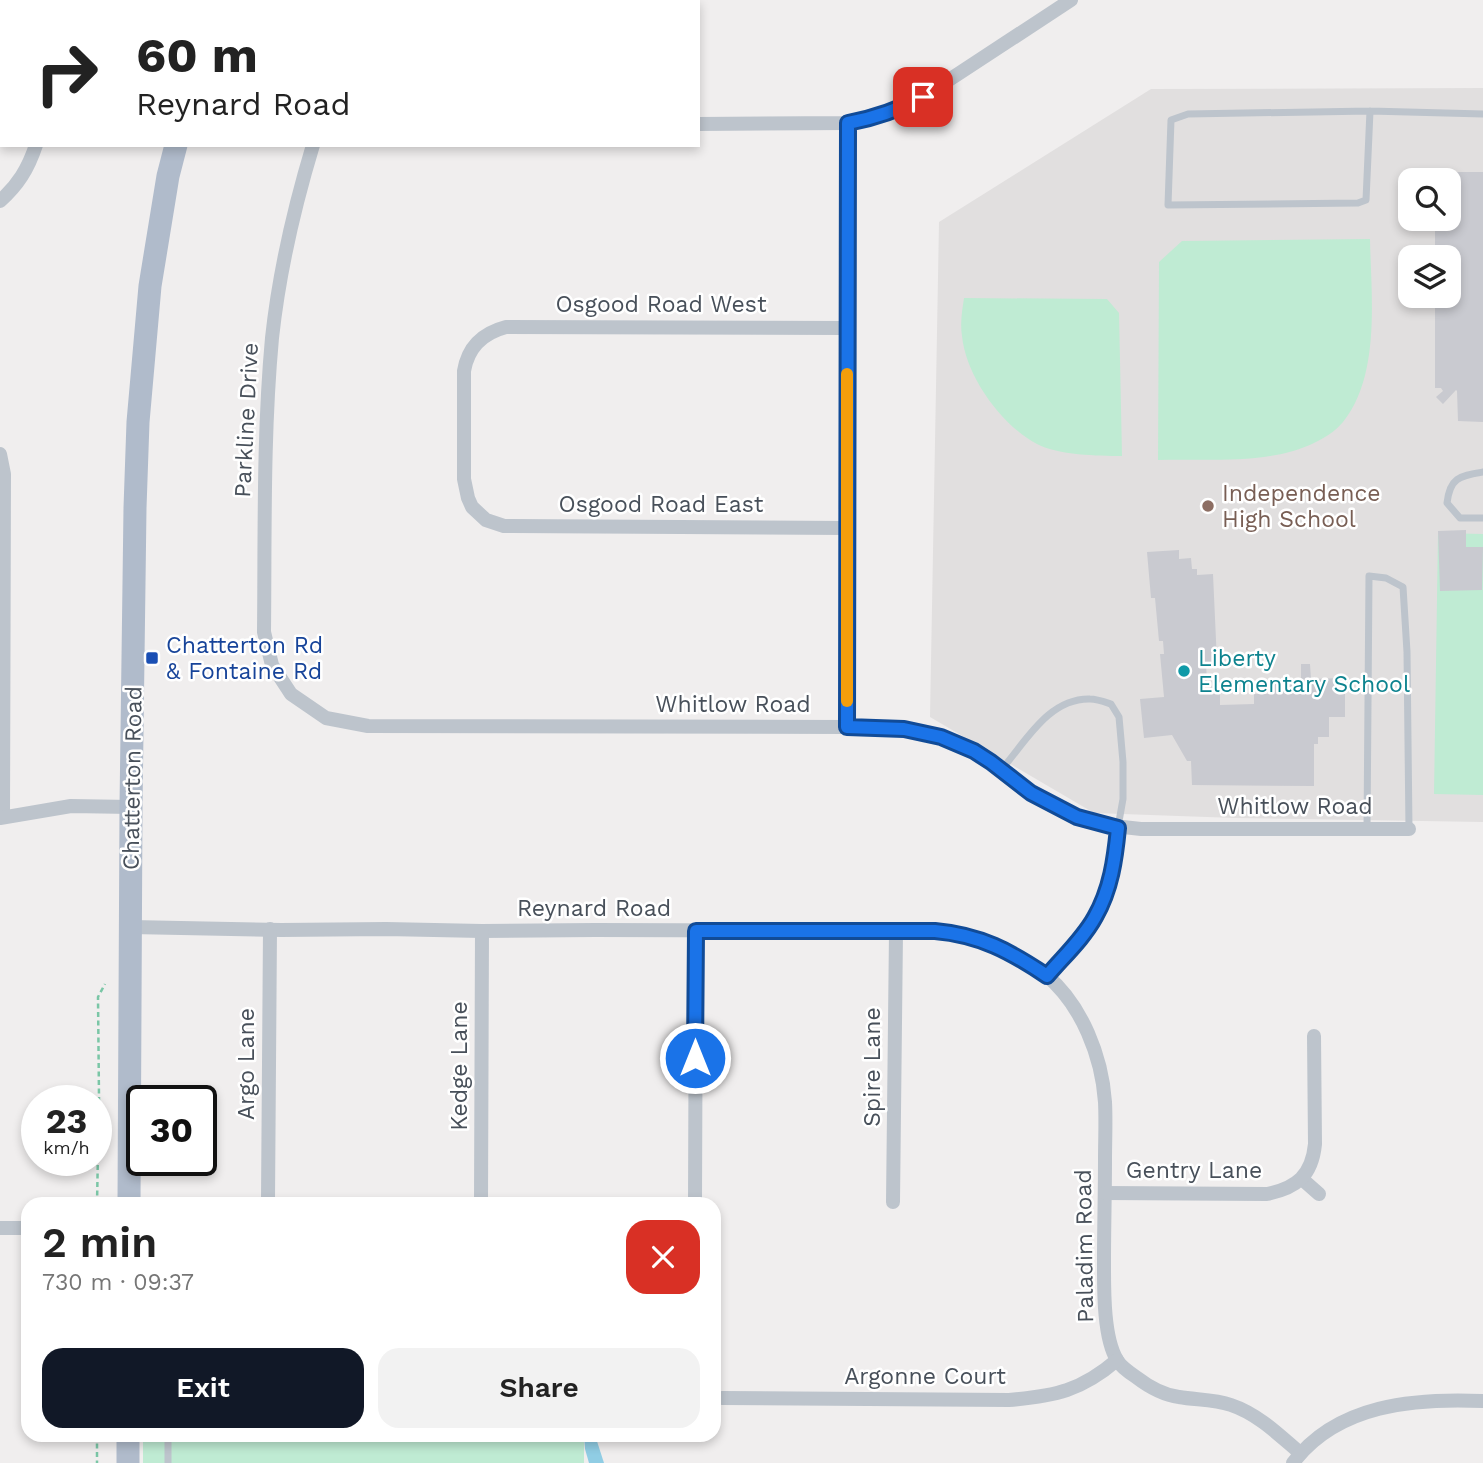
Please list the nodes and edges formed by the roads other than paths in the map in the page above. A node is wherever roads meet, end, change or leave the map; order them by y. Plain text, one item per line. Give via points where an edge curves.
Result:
1 (1069, 1) edge
2 (1370, 111) junction
3 (1483, 114) edge
4 (848, 123) junction
5 (700, 124) edge
6 (35, 147) edge
7 (175, 147) edge
8 (312, 147) edge
9 (0, 201) edge
10 (847, 328) junction
11 (0, 454) edge
12 (1483, 472) edge
13 (478, 514) joint
14 (1483, 518) edge
15 (847, 528) junction
16 (2, 622) edge
17 (291, 694) joint
18 (847, 727) junction
19 (1001, 771) junction
20 (131, 807) junction
21 (2, 817) edge
22 (1118, 828) junction
23 (1409, 828) joint
24 (1367, 829) junction
25 (131, 927) junction
26 (270, 929) junction
27 (482, 931) junction
28 (696, 931) junction
29 (896, 932) junction
30 (1047, 976) junction
31 (1314, 1037) dead end
32 (1302, 1179) junction
33 (1105, 1193) junction
34 (1319, 1194) dead end
35 (129, 1197) edge
36 (268, 1197) edge
37 (481, 1197) edge
38 (695, 1197) edge
39 (894, 1202) dead end
40 (0, 1228) edge
41 (21, 1228) edge
42 (1117, 1360) junction
43 (722, 1398) dead end
44 (1483, 1401) edge
45 (128, 1442) edge
46 (169, 1442) edge
47 (1296, 1458) edge
48 (128, 1463) edge
49 (169, 1463) edge

1 - 4 street via 923,97
2 - 2 lane via 1188,114 1171,120 1168,205 1366,200
2 - 3 lane
4 - 5 street
4 - 10 street
6 - 9 street via 26,171
7 - 20 main road, Chatterton Road via 150,286 138,422
8 - 17 street, Parkline Drive via 279,289 266,423 264,632 272,665
10 - 13 street, Osgood Road West via 516,327 487,334 468,355 464,371 464,479
10 - 15 street
11 - 16 street via 4,474
12 - 14 lane via 1462,475 1448,489 1447,503 1460,518
13 - 15 street, Osgood Road East via 512,526
15 - 18 street
16 - 21 street
17 - 18 street, Whitlow Road via 326,718 368,726
18 - 19 street, Whitlow Road via 904,729 941,737 974,751
19 - 22 street, Whitlow Road via 1077,817
19 - 22 lane via 1051,712 1090,699 1111,704 1119,716 1123,762
20 - 21 street via 71,806
20 - 25 main road, Chatterton Road
22 - 24 street, Whitlow Road
22 - 30 street via 1109,886 1095,918
23 - 24 street, Whitlow Road
23 - 24 lane via 1403,587 1369,576
25 - 26 street, Reynard Road
25 - 35 main road, Chatterton Road
26 - 27 street, Reynard Road
26 - 36 street, Argo Lane
27 - 28 street, Reynard Road
27 - 37 street, Kedge Lane
28 - 29 street, Reynard Road
28 - 38 street
29 - 30 street, Reynard Road via 958,933 986,941
29 - 39 street, Spire Lane
30 - 33 street, Paladim Road via 1067,997 1097,1058 1105,1101
31 - 32 street via 1314,1157
32 - 33 street, Gentry Lane via 1267,1194
32 - 34 street
33 - 42 street, Paladim Road via 1104,1296
40 - 41 street
42 - 43 street, Argonne Court via 1084,1384 1034,1398
42 - 47 street via 1164,1393 1218,1401 1256,1417
44 - 47 street via 1419,1401 1363,1412 1314,1440
45 - 48 main road
46 - 49 lane

